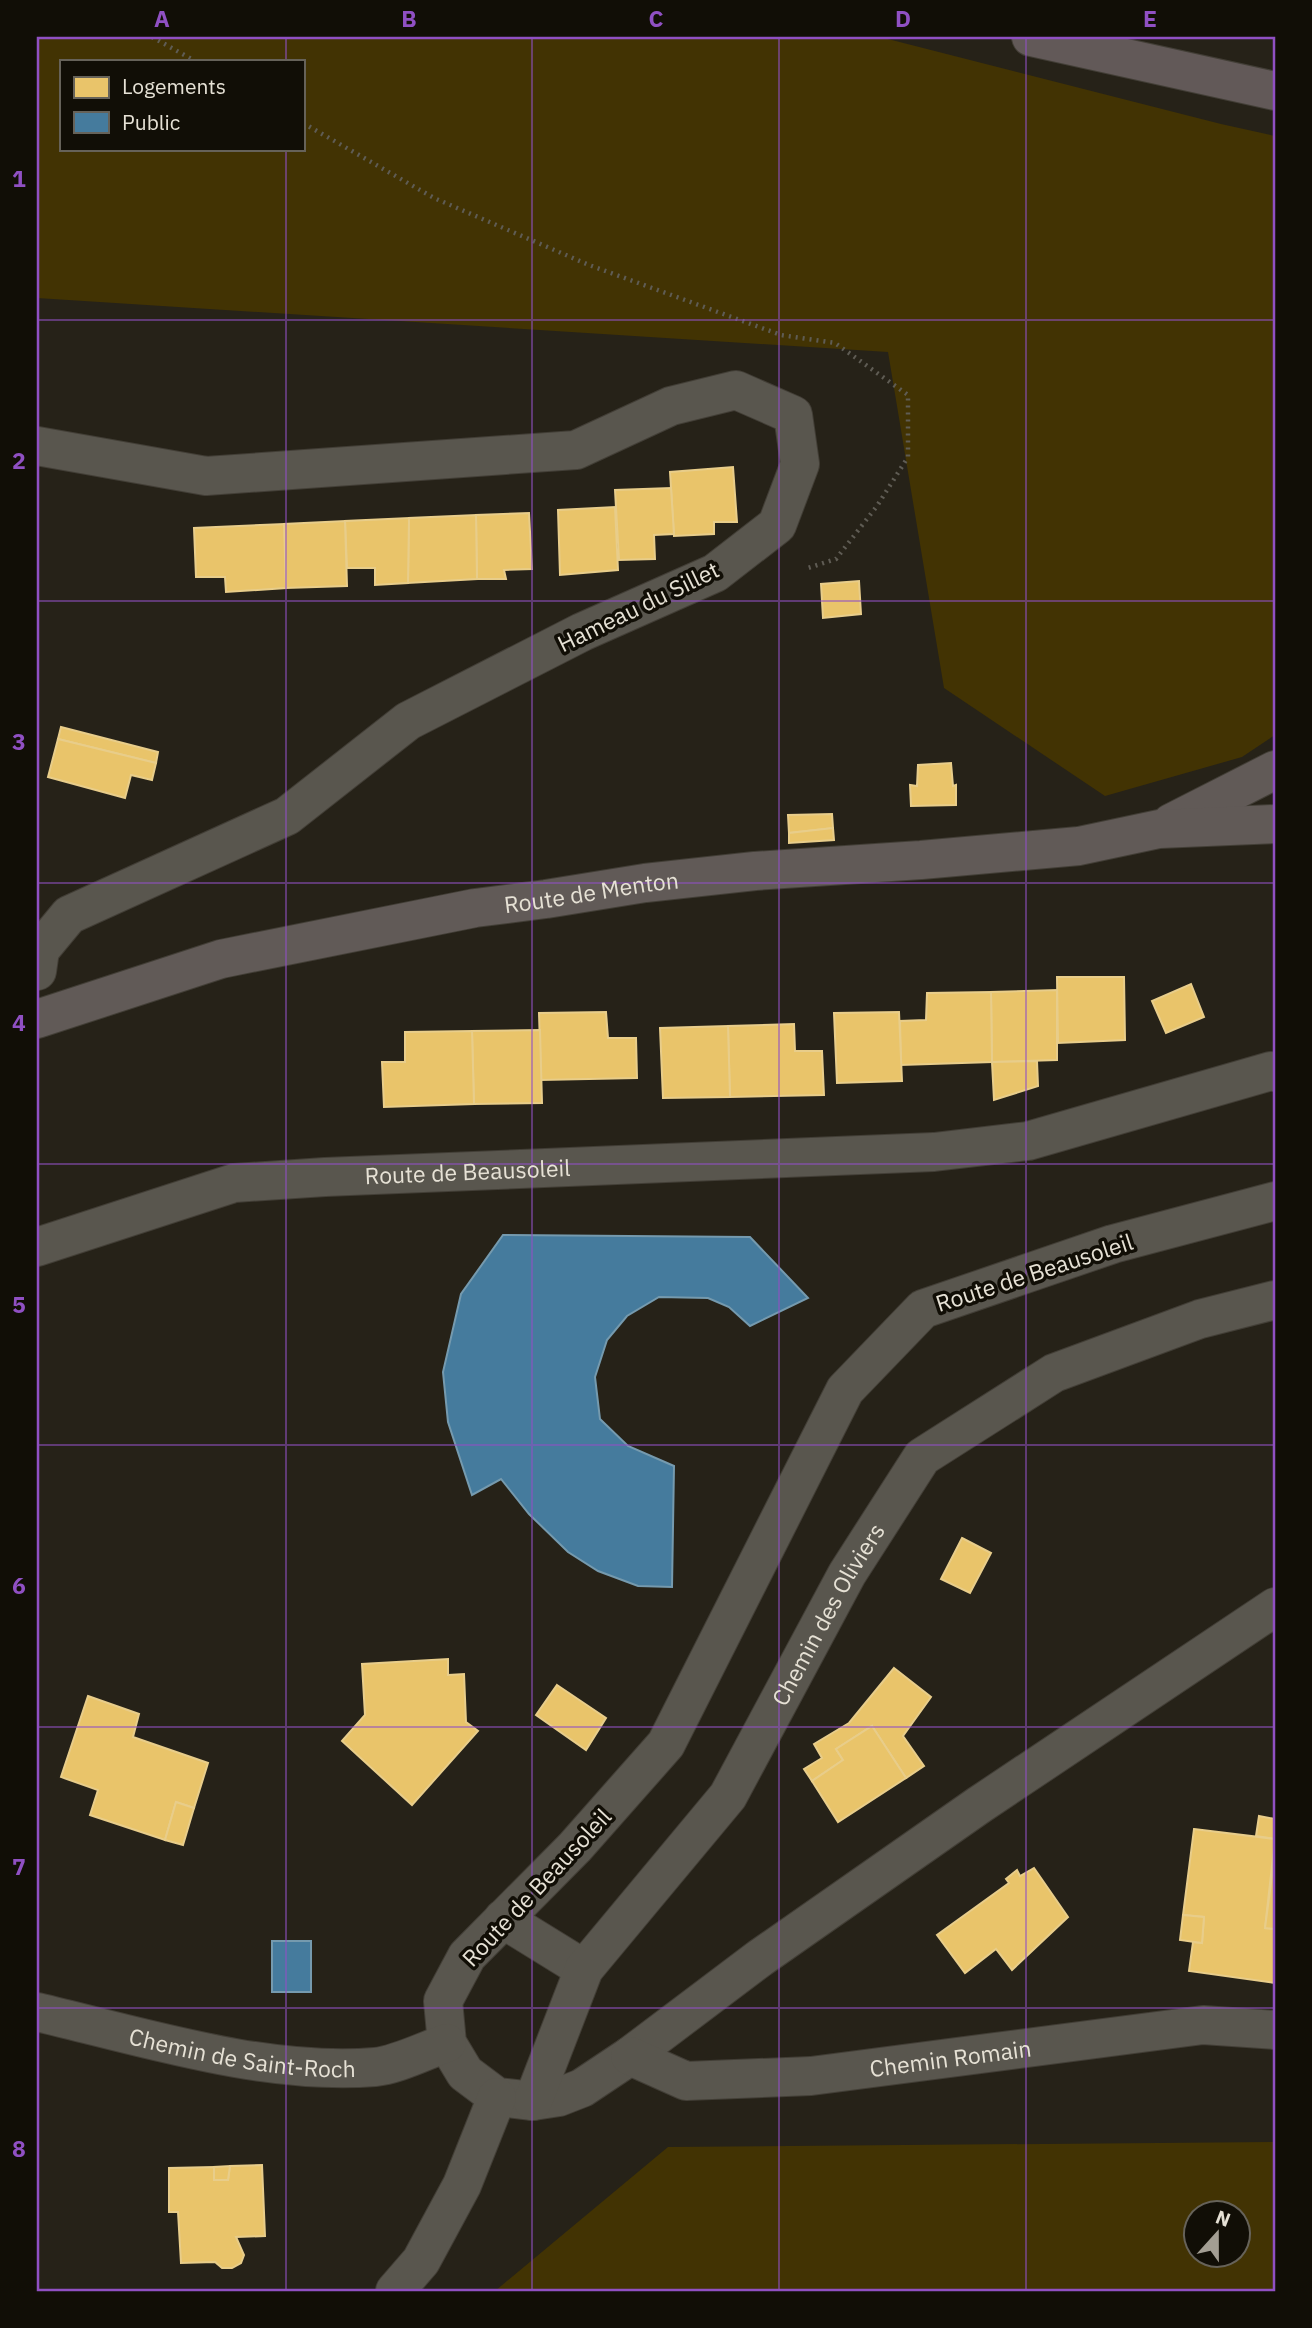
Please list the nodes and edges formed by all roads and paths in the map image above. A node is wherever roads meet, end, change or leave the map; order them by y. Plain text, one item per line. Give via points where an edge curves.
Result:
1 (152, 37) edge
2 (1031, 37) edge
3 (193, 60) edge
4 (1275, 91) edge
5 (304, 124) edge
6 (37, 446) edge
7 (802, 570) dead end
8 (1275, 770) edge
9 (1275, 824) edge
10 (1159, 829) junction
11 (37, 971) edge
12 (37, 1019) edge
13 (1275, 1072) edge
14 (1275, 1201) edge
15 (37, 1247) edge
16 (1275, 1300) edge
17 (1275, 1607) edge
18 (503, 1919) junction
19 (584, 1969) junction
20 (37, 2012) edge
21 (1275, 2030) edge
22 (447, 2043) junction
23 (630, 2056) junction
24 (515, 2099) junction
25 (395, 2291) edge

1 - 3 path
2 - 4 highway
5 - 7 path via 434,198 589,265 781,335 835,343 908,395 908,457 836,559
6 - 11 street, Hameau du Sillet via 206,476 576,450 671,406 736,390 793,415 800,464 777,524 715,573 582,632 408,721 287,816 69,915 40,950
8 - 10 main road, Route de Menton
9 - 10 main road, Route de Menton
10 - 12 main road, Route de Menton via 1079,846 755,871 475,908 221,959
13 - 15 street, Route de Beausoleil via 1028,1141 934,1152 234,1183
14 - 18 street, Route de Beausoleil via 1113,1244 923,1309 845,1390 666,1744 575,1847
16 - 19 street, Chemin des Oliviers via 1200,1319 1054,1373 922,1457 847,1574 728,1796
17 - 23 street via 979,1805 760,1958
18 - 19 street
18 - 22 street, Route de Beausoleil via 467,1956 443,2001
19 - 24 street, Chemin des Oliviers
20 - 22 street, Chemin de Saint-Roch via 230,2057 312,2067 378,2067
21 - 23 street, Chemin Romain via 1203,2025 811,2076 686,2081
22 - 24 street, Route de Beausoleil via 465,2073
23 - 24 street via 582,2088 559,2097
24 - 25 street, Chemin des Oliviers via 421,2261

